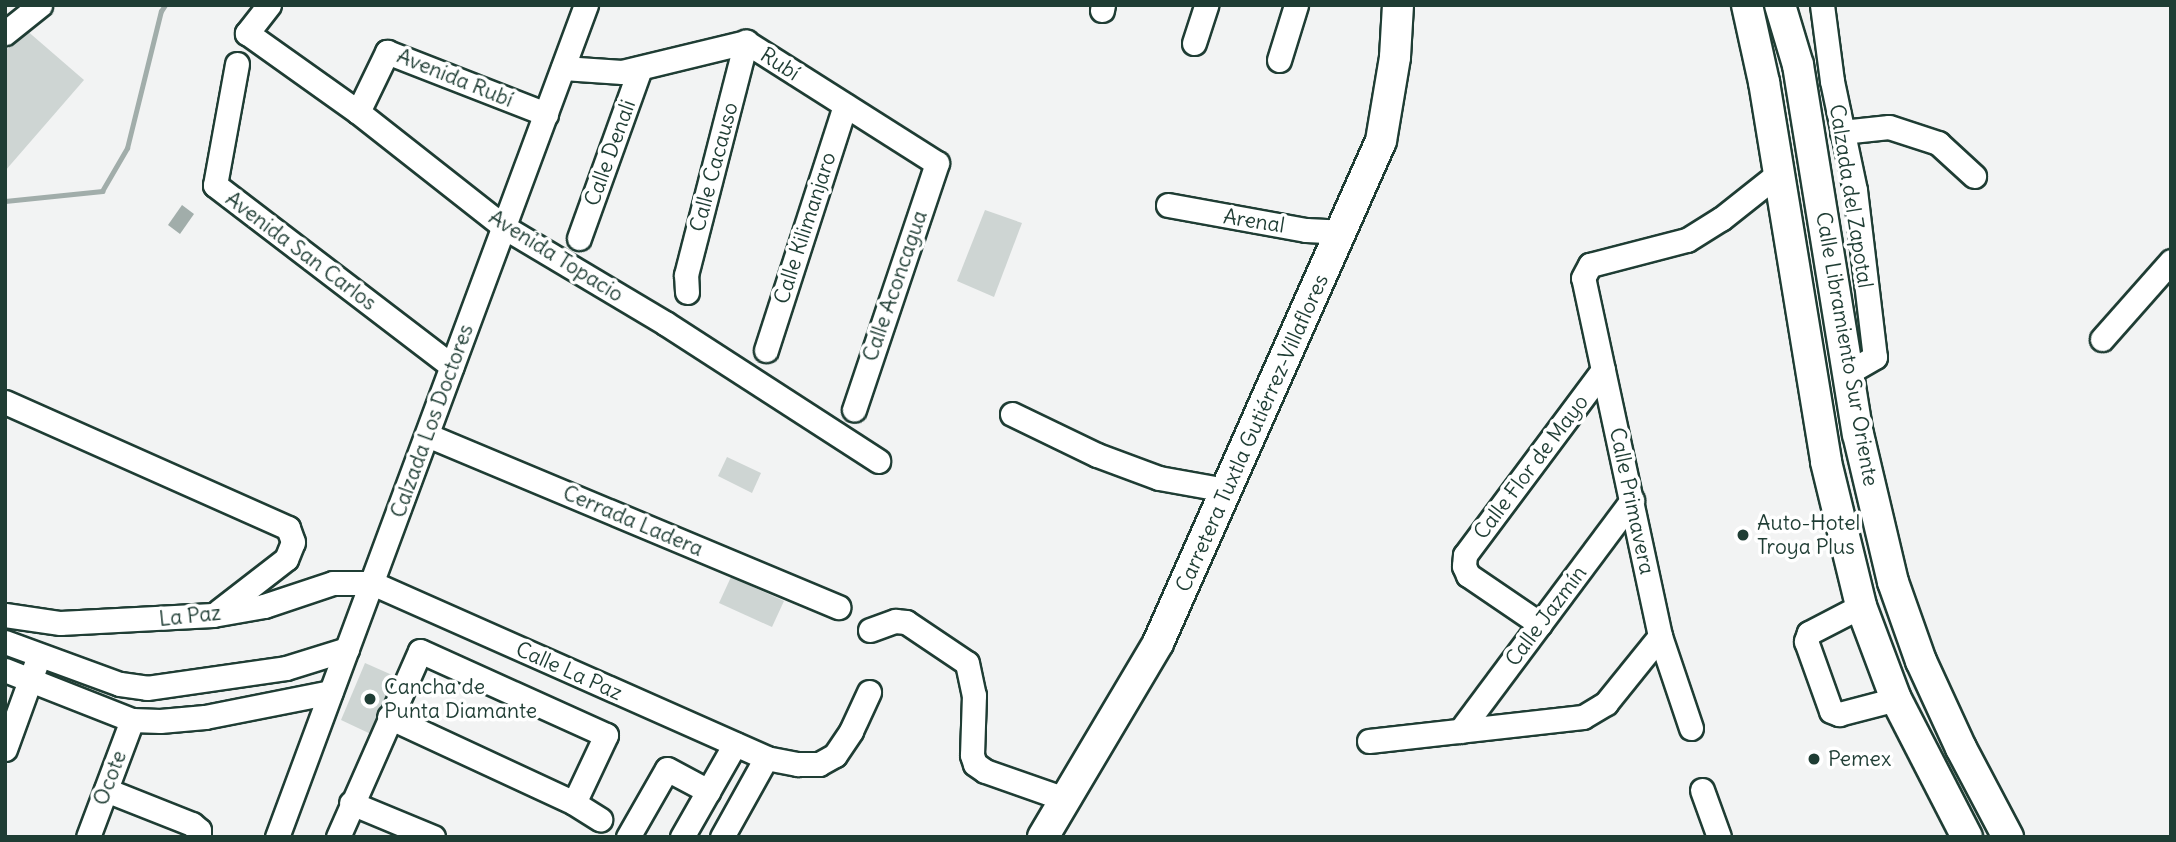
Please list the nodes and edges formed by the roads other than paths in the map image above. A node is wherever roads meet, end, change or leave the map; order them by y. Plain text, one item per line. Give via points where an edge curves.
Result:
1 (269, 5) edge
2 (1206, 5) edge
3 (1296, 5) edge
4 (1398, 5) edge
5 (1736, 5) edge
6 (1747, 5) edge
7 (1780, 5) edge
8 (1788, 5) edge
9 (1822, 5) edge
10 (578, 8) edge
11 (23, 10) edge
12 (5, 33) edge
13 (746, 42) junction
14 (1194, 43) dead end
15 (1279, 60) dead end
16 (237, 64) dead end
17 (1797, 65) junction
18 (563, 68) junction
19 (640, 69) junction
20 (1764, 82) junction
21 (845, 105) junction
22 (358, 112) junction
23 (546, 114) junction
24 (1842, 132) junction
25 (937, 163) joint
26 (1779, 173) junction
27 (1974, 176) dead end
28 (1168, 205) dead end
29 (504, 226) junction
30 (1341, 232) junction
31 (579, 237) dead end
32 (2171, 261) edge
33 (687, 292) dead end
34 (1869, 309) junction
35 (1840, 315) junction
36 (2102, 339) dead end
37 (766, 350) dead end
38 (452, 366) junction
39 (1603, 370) junction
40 (1849, 372) junction
41 (5, 402) edge
42 (854, 410) dead end
43 (1012, 414) dead end
44 (427, 435) junction
45 (878, 461) dead end
46 (1226, 490) junction
47 (1632, 500) junction
48 (372, 583) junction
49 (1861, 606) junction
50 (839, 607) dead end
51 (5, 614) edge
52 (213, 615) junction
53 (1540, 624) junction
54 (870, 630) dead end
55 (1660, 636) junction
56 (5, 642) edge
57 (348, 649) junction
58 (39, 654) junction
59 (286, 668) junction
60 (5, 670) edge
61 (31, 679) junction
62 (194, 683) junction
63 (331, 692) junction
64 (869, 692) dead end
65 (1896, 699) junction
66 (288, 701) junction
67 (205, 717) junction
68 (389, 717) junction
69 (132, 720) junction
70 (1691, 728) dead end
71 (1460, 731) junction
72 (1369, 741) dead end
73 (735, 744) junction
74 (5, 749) edge
75 (766, 758) junction
76 (106, 790) junction
77 (1702, 790) dead end
78 (708, 791) junction
79 (1065, 799) junction
80 (351, 803) junction
81 (574, 803) junction
82 (600, 820) dead end
83 (199, 833) edge
84 (88, 837) edge
85 (277, 837) edge
86 (338, 837) edge
87 (433, 837) edge
88 (628, 837) edge
89 (682, 837) edge
90 (722, 837) edge
91 (1043, 837) edge
92 (1719, 837) edge
93 (1968, 837) edge
94 (2008, 837) edge

1 - 22 street, Avenida Topacio via 247,33
2 - 14 street
3 - 15 street
4 - 30 main road, Carretera Tuxtla Gutiérrez-Villaflores via 1381,141
5 - 20 street
6 - 20 main road, Calle Libramiento Sur Oriente
7 - 17 main road, Calle Libramiento Sur Oriente
8 - 17 street
9 - 24 street, Calzada del Zapotal
10 - 18 street, Calzada Los Doctores
11 - 12 street
13 - 19 street, Rubí
13 - 21 street, Rubí
13 - 33 street, Calle Cacauso via 686,275
16 - 38 street, Avenida San Carlos via 215,186
17 - 35 main road, Calle Libramiento Sur Oriente
18 - 19 street, Rubí via 608,73
18 - 23 street, Calzada Los Doctores
19 - 31 street, Calle Denali
20 - 26 main road, Calle Libramiento Sur Oriente
21 - 25 street, Rubí
21 - 37 street, Calle Kilimanjaro
22 - 23 street, Avenida Rubí via 387,51
22 - 29 street, Avenida Topacio
23 - 29 street, Calzada Los Doctores
24 - 27 street via 1889,127 1938,143
24 - 34 street, Calzada del Zapotal via 1855,190
25 - 42 street, Calle Aconcagua
26 - 39 street, Calle Primavera via 1687,240 1590,265 1584,272
26 - 49 main road, Calle Libramiento Sur Oriente via 1826,462
28 - 30 street, Arenal
29 - 38 street, Calzada Los Doctores
29 - 45 street, Avenida Topacio via 665,323
30 - 46 main road, Carretera Tuxtla Gutiérrez-Villaflores
32 - 36 street
34 - 35 street
34 - 40 street, Calzada del Zapotal via 1875,357
35 - 40 main road, Calle Libramiento Sur Oriente
38 - 44 street, Calzada Los Doctores
39 - 47 street, Calle Primavera
39 - 53 street, Calle Flor de Mayo via 1465,555 1468,575
40 - 94 main road, Calle Libramiento Sur Oriente via 1858,434 1893,582 1920,661
41 - 52 street via 288,528 293,542 286,559
43 - 46 street via 1159,478
44 - 48 street, Calzada Los Doctores
44 - 50 street, Cerrada Ladera
46 - 79 main road, Carretera Tuxtla Gutiérrez-Villaflores via 1158,643
47 - 53 street, Calle Jazmín
47 - 55 street, Calle Primavera
48 - 52 street, La Paz via 333,583 264,606
48 - 57 street, Calzada Los Doctores
48 - 73 street, Calle La Paz
49 - 65 main road, Calle Libramiento Sur Oriente
49 - 65 street via 1809,633 1806,641 1831,711 1839,714
51 - 52 street, La Paz via 60,623
53 - 71 street, Calle Jazmín
54 - 79 street via 906,622 967,663 975,695 975,764
55 - 70 street, Calle Primavera
55 - 71 street via 1606,703 1583,717
56 - 58 street
57 - 59 street
57 - 63 street, Calzada Los Doctores
58 - 61 street
58 - 62 street via 120,684 147,688
59 - 62 street
59 - 66 street
60 - 61 street
61 - 69 street
61 - 74 street
62 - 67 street
63 - 66 street
63 - 85 street, Calzada Los Doctores
64 - 75 street, Calle La Paz via 835,755 819,764
65 - 93 main road, Calle Libramiento Sur Oriente
66 - 67 street
67 - 69 street
68 - 80 street
68 - 81 street
68 - 81 street via 420,651 606,735
69 - 76 street, Ocote
71 - 72 street
73 - 75 street, Calle La Paz
73 - 78 street
75 - 90 street
76 - 83 street
76 - 84 street, Ocote
77 - 92 street
78 - 88 street via 667,769
78 - 89 street
79 - 91 main road, Carretera Tuxtla Gutiérrez-Villaflores
80 - 86 street
80 - 87 street
81 - 82 street

